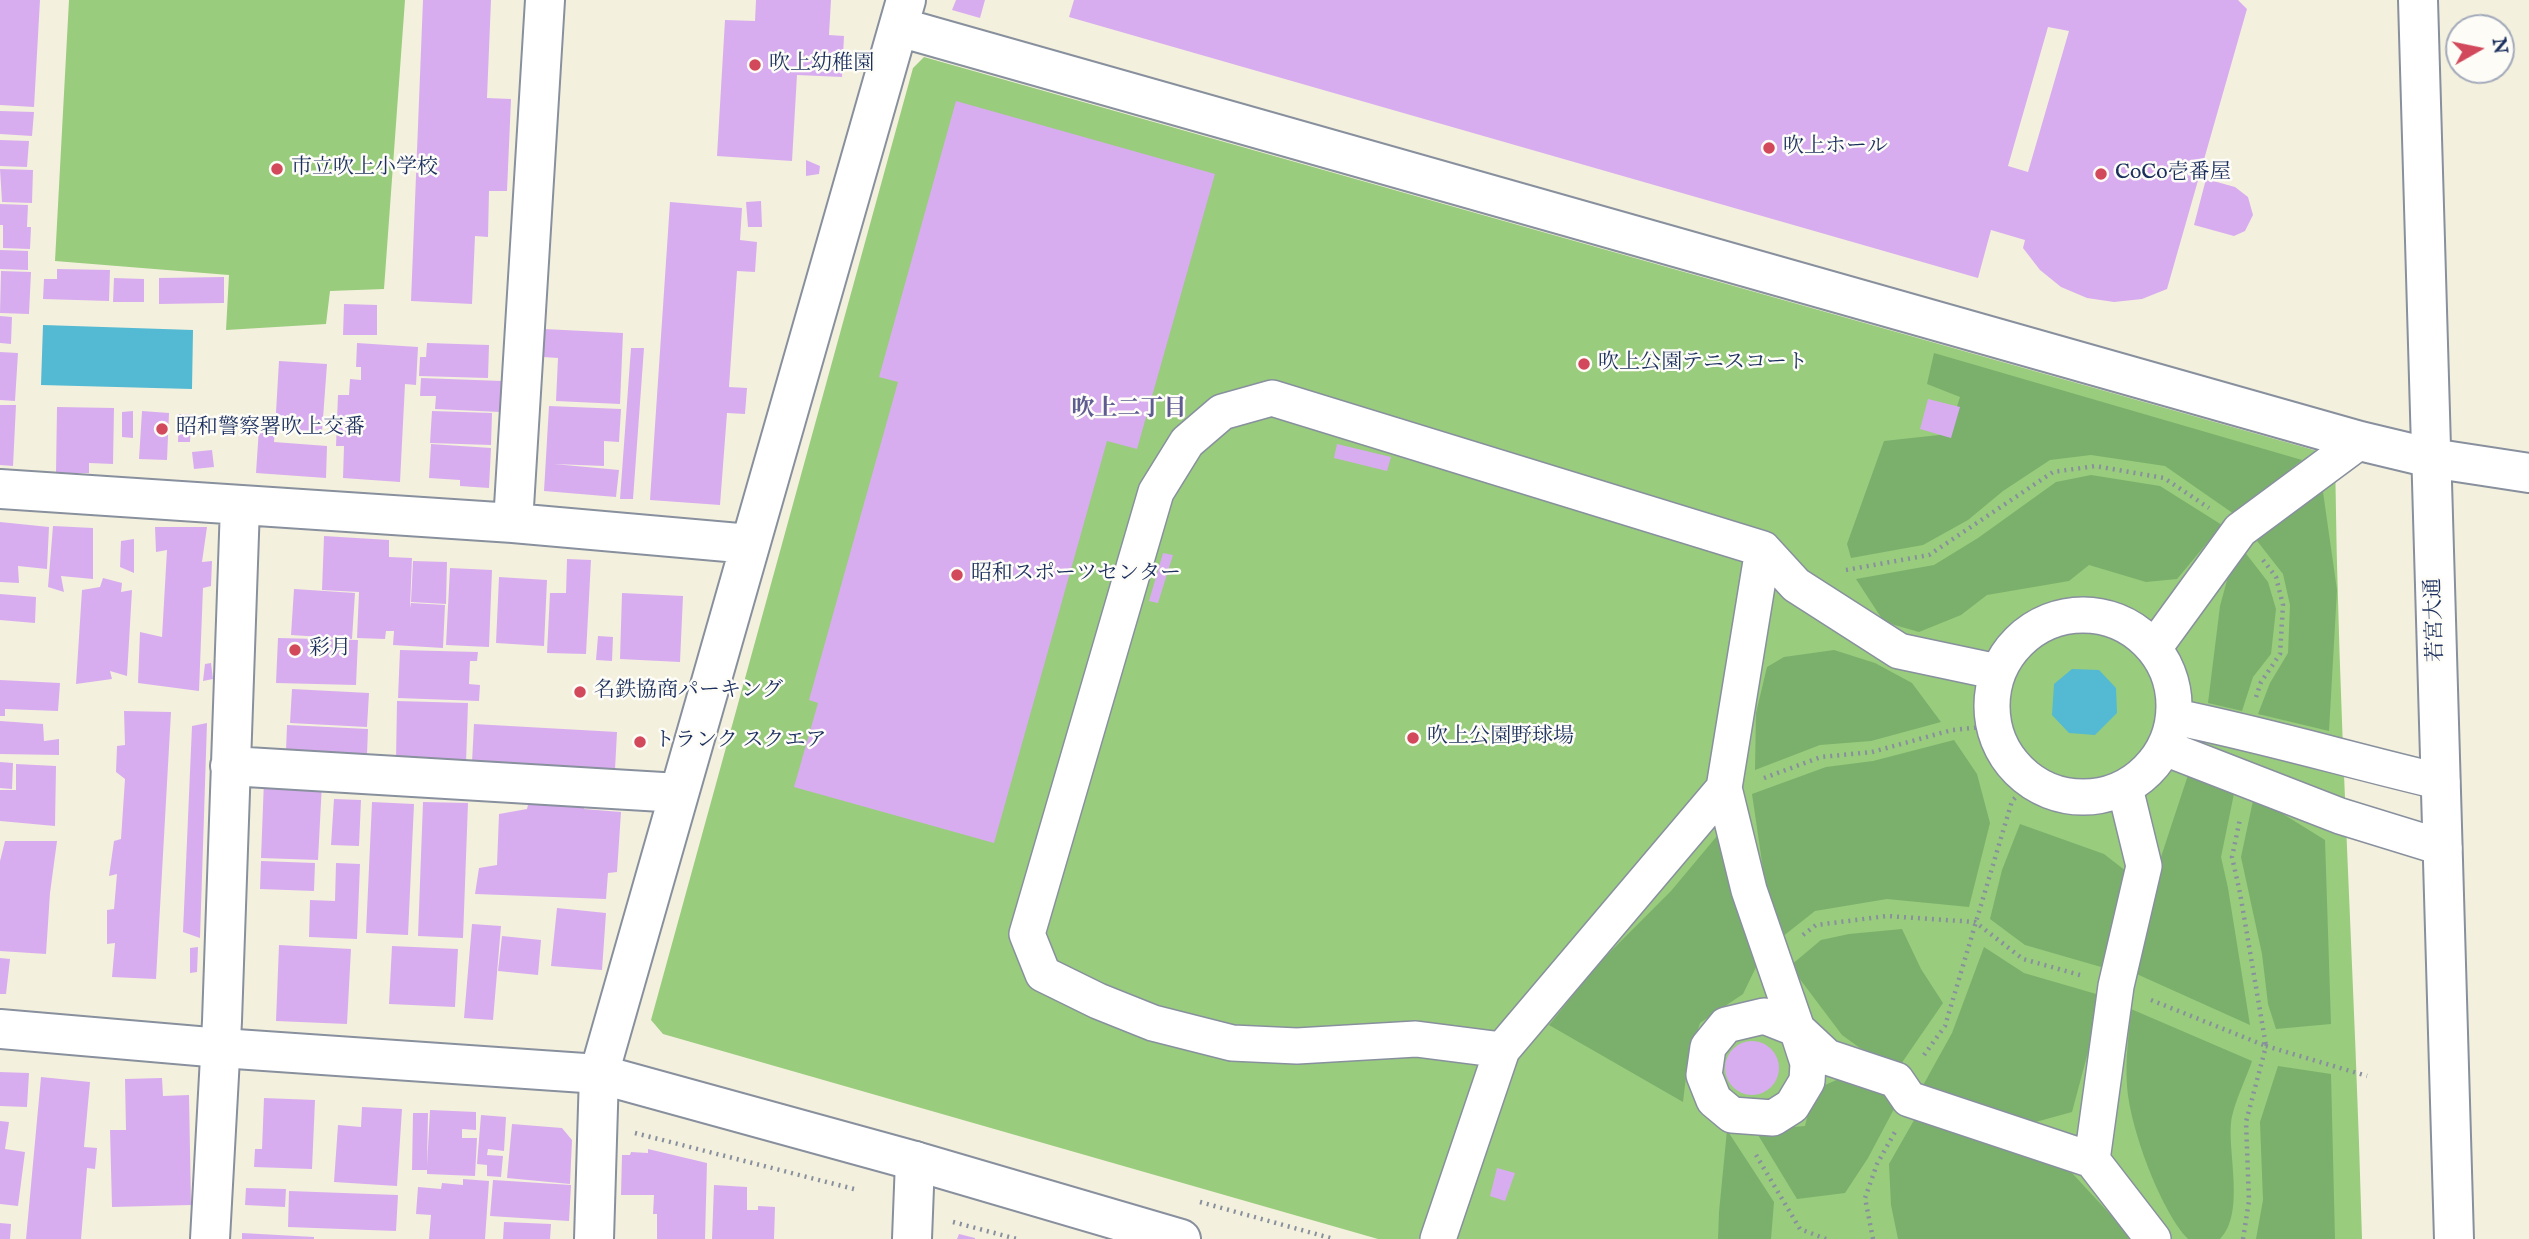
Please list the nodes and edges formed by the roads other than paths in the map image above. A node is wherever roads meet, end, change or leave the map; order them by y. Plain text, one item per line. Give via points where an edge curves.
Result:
1 (545, 0) edge
2 (2418, 0) edge
3 (902, 13) edge
4 (2360, 441) junction
5 (2431, 458) junction
6 (2529, 473) edge
7 (0, 489) edge
8 (240, 506) junction
9 (513, 523) junction
10 (750, 544) junction
11 (1763, 549) junction
12 (2154, 648) junction
13 (1998, 672) junction
14 (2170, 732) junction
15 (230, 766) junction
16 (2442, 782) junction
17 (1724, 788) junction
18 (2125, 788) junction
19 (679, 793) junction
20 (2444, 848) junction
21 (0, 1029) edge
22 (1797, 1029) junction
23 (221, 1048) junction
24 (1502, 1050) junction
25 (599, 1074) junction
26 (2091, 1160) junction
27 (915, 1161) junction
28 (210, 1239) edge
29 (594, 1239) edge
30 (912, 1239) edge
31 (1181, 1239) edge
32 (1438, 1239) edge
33 (2153, 1239) edge
34 (2454, 1239) edge

1 - 9 street
2 - 5 street, 若宮大通
3 - 4 street
3 - 10 street
4 - 5 street
4 - 12 street via 2240,530
5 - 6 street
5 - 16 street, 若宮大通
7 - 8 street
8 - 9 street
8 - 15 street
9 - 10 street
10 - 19 street
11 - 13 street via 1796,585 1899,651
11 - 17 street
11 - 24 street via 1272,398 1222,412 1187,442 1156,492 1027,934 1043,974 1153,1023 1231,1043 1297,1046 1416,1039
12 - 13 street via 2130,627 2101,615 2069,615 2039,625 2015,645
12 - 14 street via 2174,693
13 - 18 street via 1993,726 2014,767 2053,793 2077,798
14 - 16 street via 2246,731
14 - 18 street via 2148,771
14 - 20 street via 2249,780 2340,816
15 - 19 street
15 - 23 street
16 - 20 street, 若宮大通
17 - 22 street via 1749,890
17 - 24 street
18 - 26 street via 2144,866 2116,986
19 - 25 street
20 - 34 street, 若宮大通
21 - 23 street
22 - 22 street via 1764,1016 1726,1025 1708,1047 1704,1075 1714,1100 1739,1116 1773,1118 1792,1106 1807,1081 1808,1063
22 - 26 street via 1827,1057 1896,1080 1907,1094
23 - 25 street
23 - 28 street
24 - 32 street
25 - 27 street
25 - 29 street
26 - 33 street
27 - 30 street
27 - 31 street

